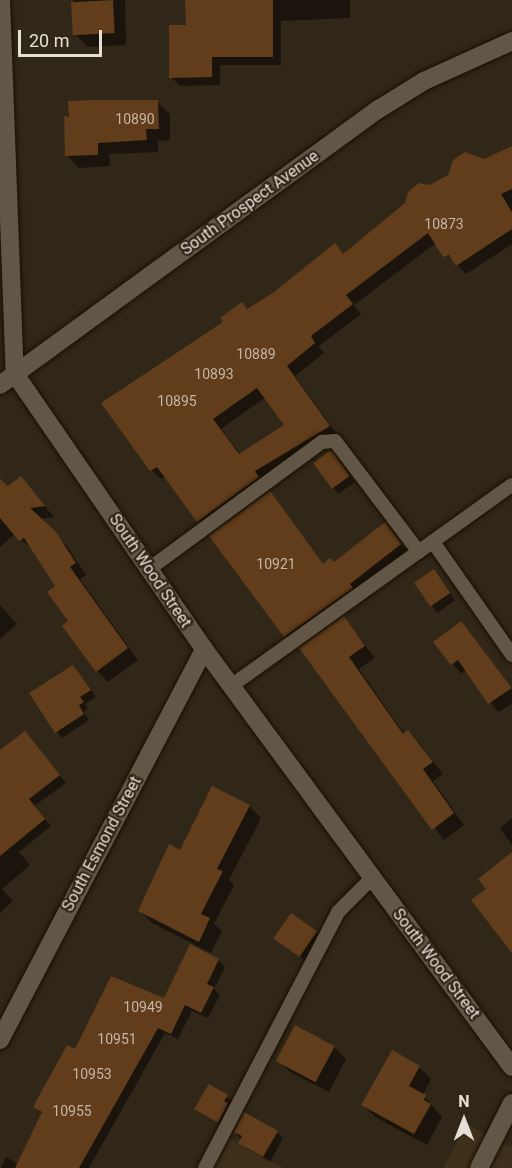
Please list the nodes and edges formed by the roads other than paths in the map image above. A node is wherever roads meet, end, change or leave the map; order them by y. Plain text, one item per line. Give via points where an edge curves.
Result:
1 (1, 0) edge
2 (512, 41) edge
3 (15, 374) junction
4 (0, 385) edge
5 (512, 485) edge
6 (433, 542) junction
7 (419, 552) junction
8 (149, 569) junction
9 (204, 649) junction
10 (512, 655) edge
11 (231, 686) junction
12 (372, 878) junction
13 (0, 1040) edge
14 (512, 1067) edge
15 (512, 1103) edge
16 (205, 1168) edge
17 (479, 1168) edge

1 - 3 street
2 - 3 street, South Prospect Avenue via 424,81 379,109
3 - 4 street, South Prospect Avenue
3 - 8 street, South Wood Street
5 - 6 lane
6 - 7 lane
6 - 10 lane
7 - 8 lane via 335,441 322,442
7 - 11 lane
8 - 9 street, South Wood Street
9 - 11 street, South Wood Street
9 - 13 street, South Esmond Street
11 - 12 street, South Wood Street
12 - 14 street, South Wood Street
12 - 16 lane via 338,912
15 - 17 street

